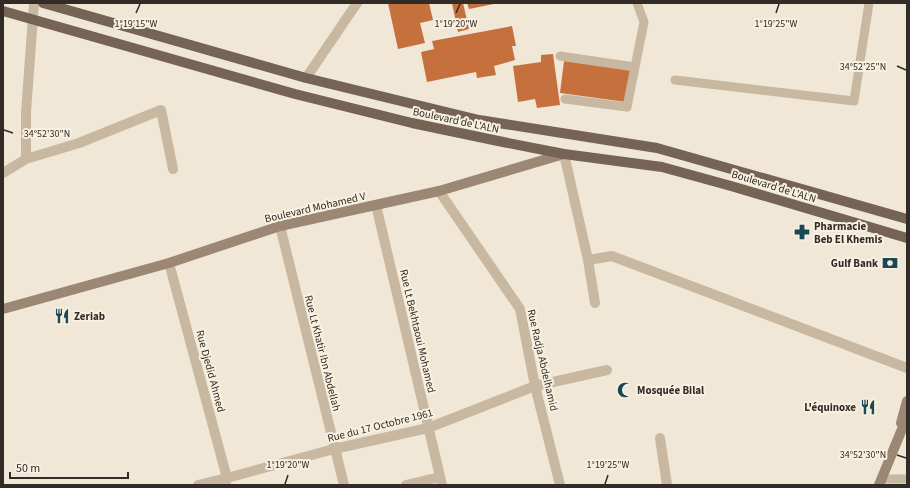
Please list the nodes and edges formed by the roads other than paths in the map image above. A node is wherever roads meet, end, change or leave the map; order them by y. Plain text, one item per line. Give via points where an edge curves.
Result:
1 (34, 3) edge
2 (43, 3) edge
3 (357, 3) edge
4 (637, 3) edge
5 (869, 3) edge
6 (3, 12) edge
7 (34, 20) junction
8 (560, 56) dead end
9 (635, 67) junction
10 (306, 78) junction
11 (675, 80) dead end
12 (565, 99) dead end
13 (564, 154) junction
14 (26, 159) junction
15 (173, 169) dead end
16 (3, 173) edge
17 (439, 191) junction
18 (376, 205) junction
19 (907, 219) edge
20 (280, 226) junction
21 (907, 238) edge
22 (588, 260) junction
23 (169, 264) junction
24 (595, 302) dead end
25 (3, 309) edge
26 (907, 368) edge
27 (607, 370) dead end
28 (535, 386) junction
29 (907, 401) edge
30 (907, 417) edge
31 (428, 428) junction
32 (660, 438) dead end
33 (334, 448) junction
34 (894, 448) junction
35 (907, 479) edge
36 (441, 481) edge
37 (226, 482) edge
38 (880, 482) edge
39 (198, 485) edge
40 (344, 485) edge
41 (406, 485) edge
42 (560, 485) edge
43 (667, 485) edge

1 - 7 street
2 - 10 main road, Boulevard de L'ALN
3 - 10 street
4 - 9 lane via 644,22
5 - 11 lane via 854,101
6 - 7 main road, Boulevard de L'ALN
7 - 13 main road, Boulevard de L'ALN via 295,94 412,123
7 - 14 street via 26,112
8 - 9 lane
9 - 12 lane via 627,107
10 - 19 main road, Boulevard de L'ALN via 479,120 657,148
13 - 17 main road, Boulevard Mohamed V
13 - 21 main road, Boulevard de L'ALN via 662,167
13 - 22 street
14 - 15 street via 79,143 161,110
14 - 16 street
17 - 18 main road, Boulevard Mohamed V
17 - 28 street, Rue Radja Abdelhamid via 520,309
18 - 20 main road, Boulevard Mohamed V
18 - 31 street, Rue Lt Bekhtaoui Mohamed
20 - 23 main road, Boulevard Mohamed V
20 - 33 street, Rue Lt Khatir Ibn Abdellah
22 - 24 street
22 - 26 street via 612,256
23 - 25 main road, Boulevard Mohamed V
23 - 37 street, Rue Djedid Ahmed
27 - 28 street, Rue du 17 Octobre 1961
28 - 31 street, Rue du 17 Octobre 1961
28 - 42 street, Rue Radja Abdelhamid
29 - 34 main road
30 - 34 main road
31 - 33 street, Rue du 17 Octobre 1961
31 - 36 street, Rue Lt Bekhtaoui Mohamed
32 - 43 street
33 - 37 street, Rue du 17 Octobre 1961
33 - 40 street, Rue Lt Khatir Ibn Abdellah
34 - 38 main road
35 - 38 lane
36 - 41 street
37 - 39 street, Rue du 17 Octobre 1961

